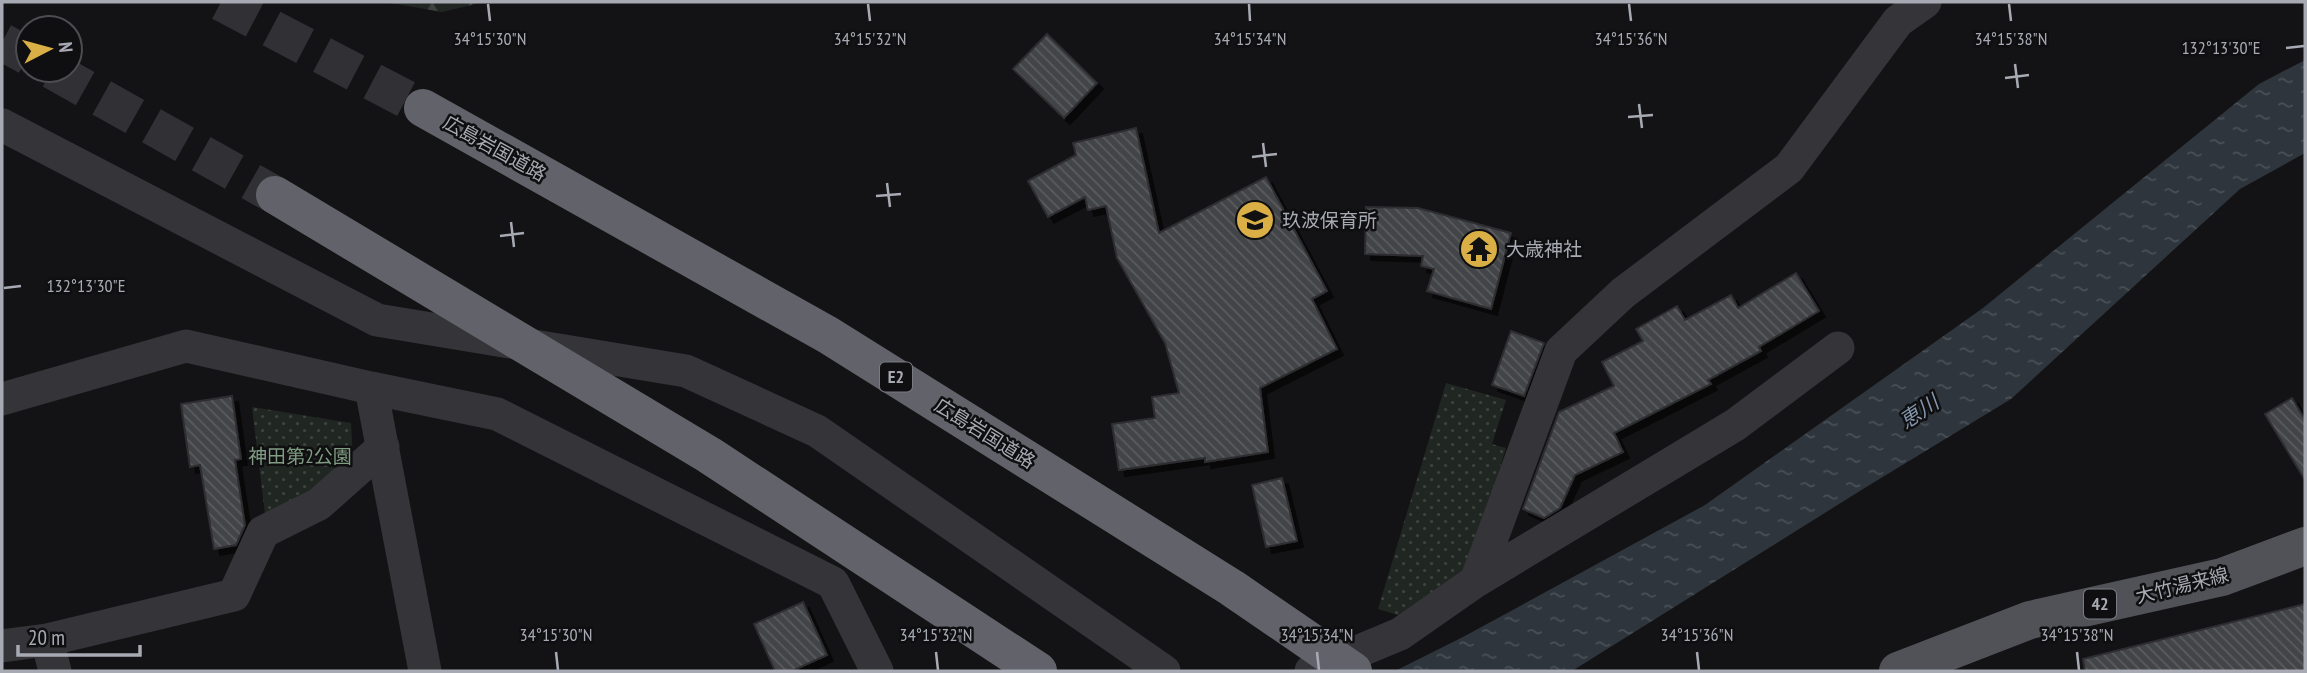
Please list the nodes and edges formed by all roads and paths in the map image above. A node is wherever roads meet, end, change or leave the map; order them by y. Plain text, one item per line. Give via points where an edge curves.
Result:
1 (1925, 2) edge
2 (424, 108) tunnel mouth
3 (2, 125) edge
4 (275, 195) tunnel mouth
5 (1838, 348) dead end
6 (371, 388) junction
7 (2, 399) edge
8 (383, 447) junction
9 (2305, 547) edge
10 (1476, 582) junction
11 (47, 640) junction
12 (2, 646) edge
13 (55, 671) edge
14 (425, 671) edge
15 (877, 671) edge
16 (1038, 671) edge
17 (1164, 671) edge
18 (1311, 671) edge
19 (1353, 671) edge
20 (1898, 671) edge

1 - 10 street via 1898,20 1788,168 1623,293 1561,351
2 - 19 highway, 広島岩国道路 / E2, bridge via 828,335 1232,588
3 - 17 street via 377,320 686,371 817,431
4 - 16 highway, bridge via 709,455
5 - 10 street via 1735,425
6 - 7 street via 186,346
6 - 8 street
6 - 15 street via 497,414 833,583
8 - 11 street via 319,504 263,532 234,595
8 - 14 street
9 - 20 main road, 大竹湯来線 / 42 via 2222,577 2030,620
10 - 18 street via 1400,634
11 - 12 street
11 - 13 street

